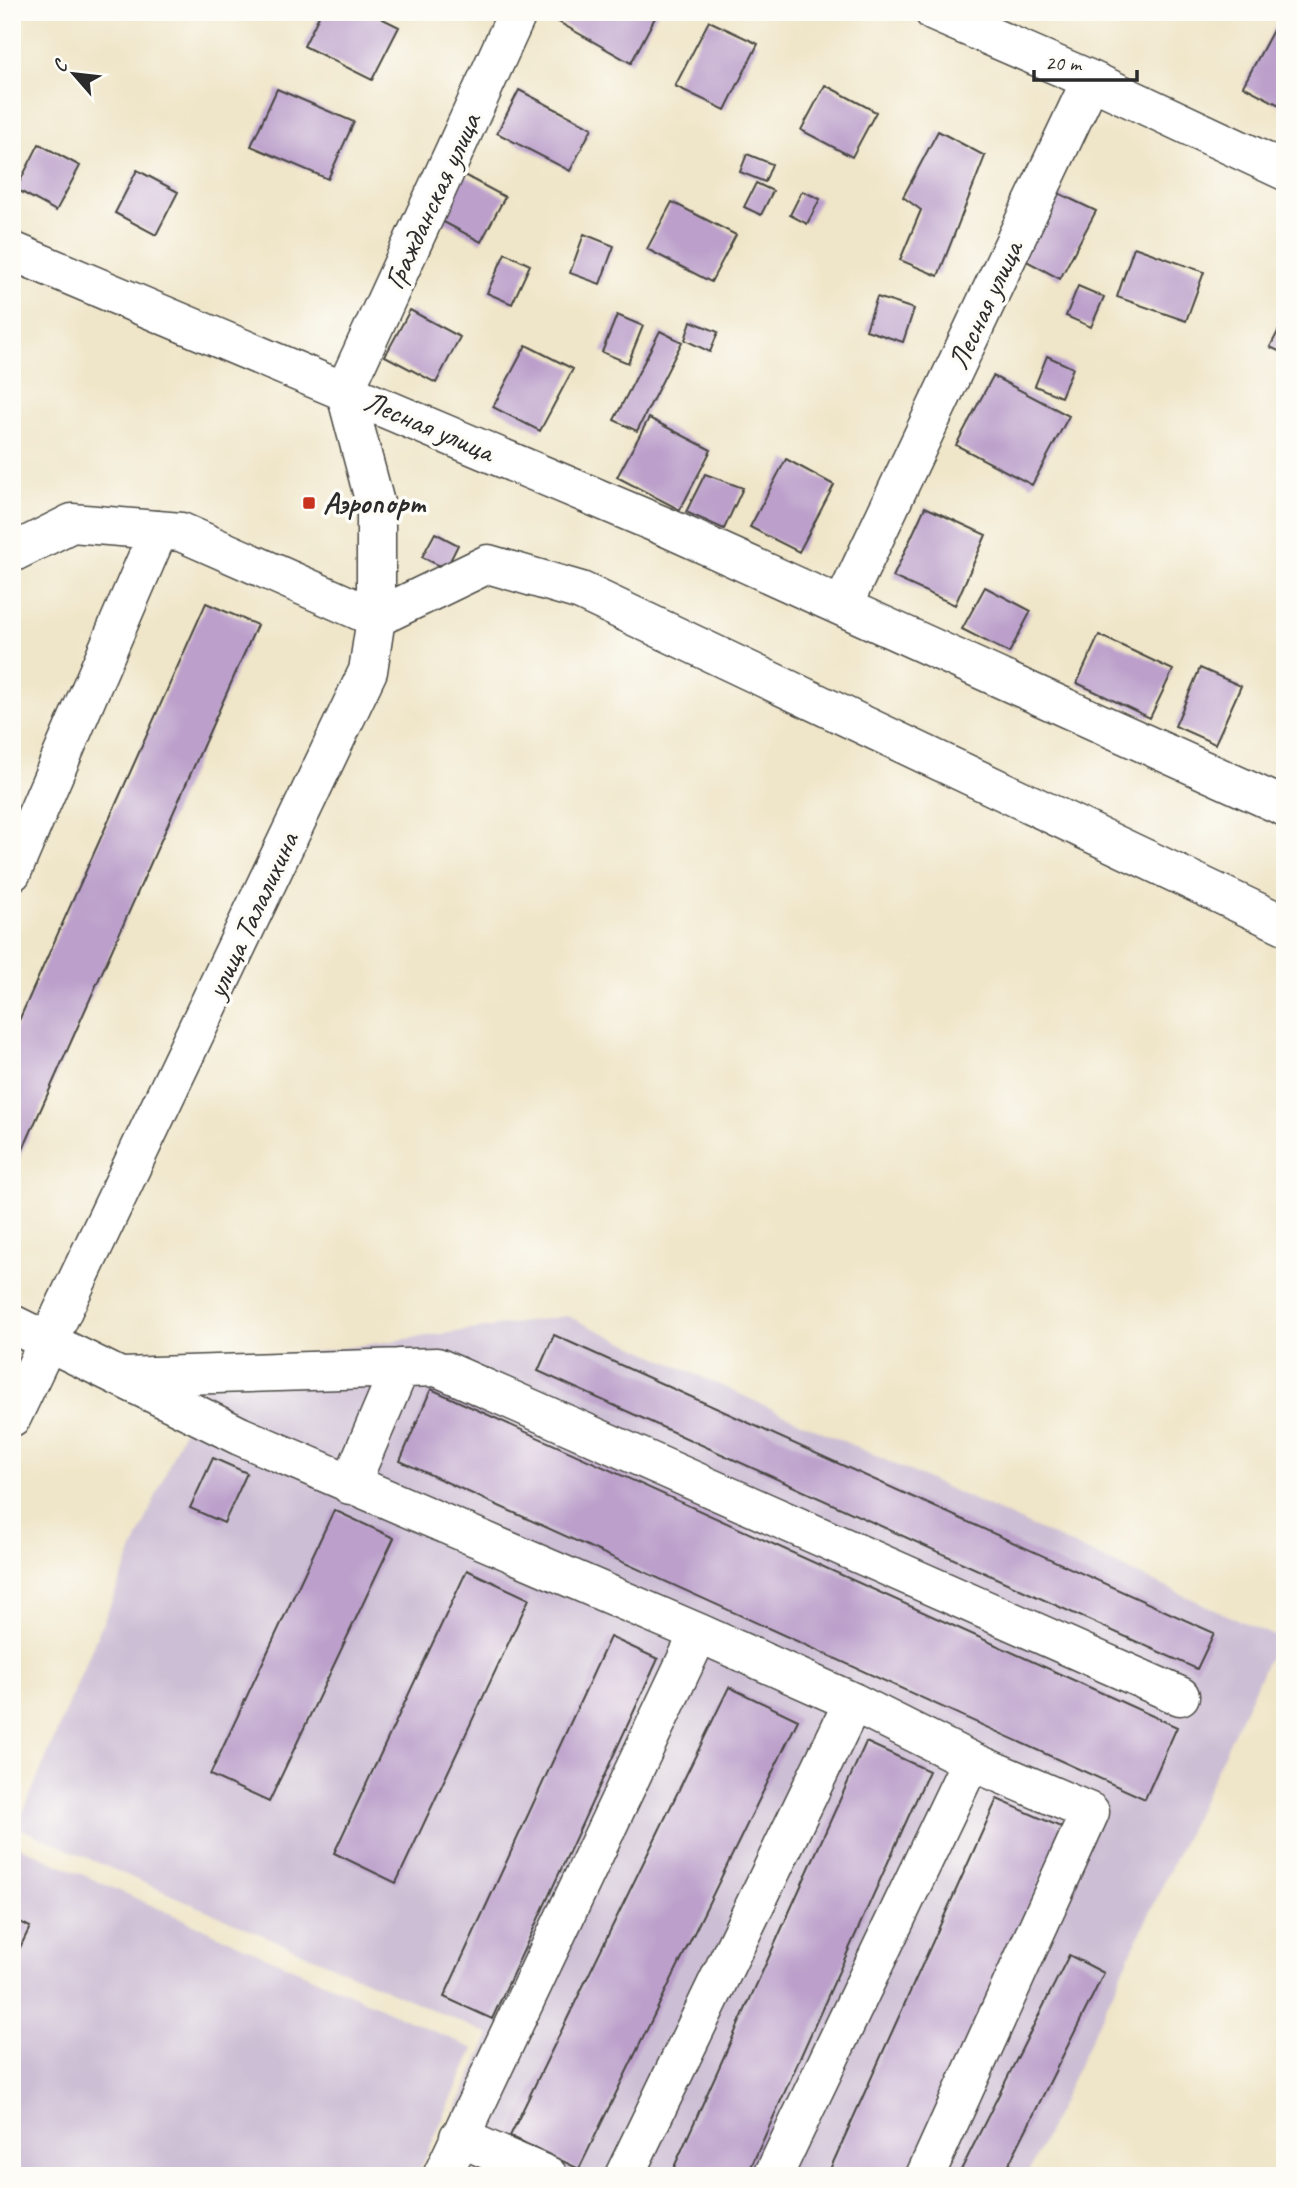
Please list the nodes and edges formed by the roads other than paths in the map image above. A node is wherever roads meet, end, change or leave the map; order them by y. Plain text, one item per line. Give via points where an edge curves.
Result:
1 (518, 12) edge
2 (934, 12) edge
3 (1091, 80) junction
4 (1285, 171) edge
5 (12, 251) edge
6 (345, 390) junction
7 (159, 530) junction
8 (12, 553) edge
9 (843, 605) junction
10 (376, 618) junction
11 (1285, 807) edge
12 (12, 872) edge
13 (1285, 925) edge
14 (12, 1324) edge
15 (49, 1343) junction
16 (400, 1368) junction
17 (117, 1377) junction
18 (12, 1417) edge
19 (350, 1485) junction
20 (699, 1633) junction
21 (1180, 1696) dead end
22 (853, 1702) junction
23 (971, 1761) junction
24 (459, 2137) junction
25 (442, 2176) edge
26 (548, 2176) edge
27 (624, 2176) edge
28 (773, 2176) edge
29 (925, 2176) edge

1 - 6 street, Гражданская улица
2 - 3 street
3 - 4 street
3 - 9 street, Лесная улица
5 - 6 street, Лесная улица
6 - 9 street, Лесная улица
6 - 10 street, улица Талалихина via 376,507
7 - 8 street via 72,523
7 - 10 street via 181,532
7 - 12 street
9 - 11 street, Лесная улица
10 - 13 street via 488,564 581,591
10 - 15 street, улица Талалихина via 368,670
14 - 15 street
15 - 17 street
15 - 18 street, улица Талалихина
16 - 17 street
16 - 19 street
16 - 21 street via 437,1367
17 - 19 street
19 - 20 street
20 - 22 street
20 - 24 street
22 - 23 street
22 - 27 street
23 - 28 street
23 - 29 street via 1090,1812
24 - 25 street
24 - 26 street

